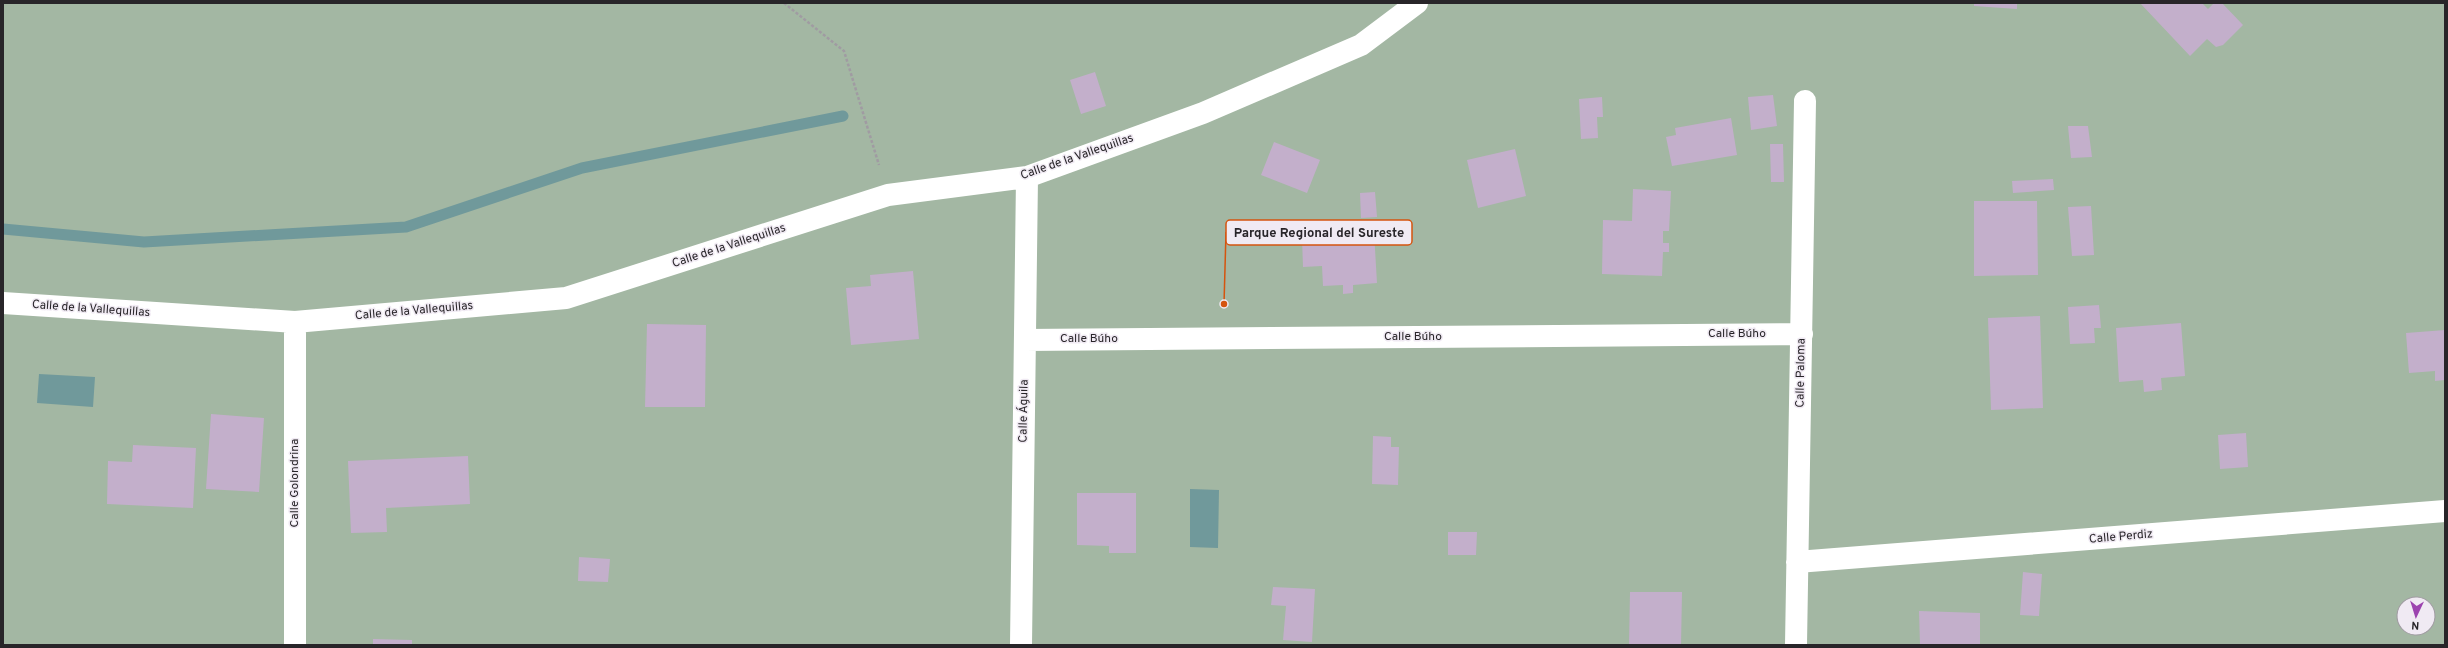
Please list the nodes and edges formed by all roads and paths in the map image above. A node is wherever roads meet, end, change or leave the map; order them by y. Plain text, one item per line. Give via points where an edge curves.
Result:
1 (784, 3) edge
2 (1417, 3) edge
3 (1805, 102) dead end
4 (1027, 177) junction
5 (888, 195) junction
6 (3, 303) edge
7 (295, 322) junction
8 (1802, 334) junction
9 (1025, 340) junction
10 (2445, 511) edge
11 (1797, 562) junction
12 (295, 645) edge
13 (1021, 645) edge
14 (1796, 645) edge

1 - 5 path via 844,51
2 - 4 street, Calle de la Vallequillas via 1361,45 1203,113
3 - 8 street, Calle Paloma
4 - 5 street, Calle de la Vallequillas
4 - 9 street, Calle Águila
5 - 7 street, Calle de la Vallequillas via 566,298
6 - 7 street, Calle de la Vallequillas
7 - 12 street, Calle Golondrina
8 - 9 street, Calle Búho
8 - 11 street, Calle Paloma
9 - 13 street, Calle Águila
10 - 11 street, Calle Perdiz
11 - 14 street, Calle Paloma

